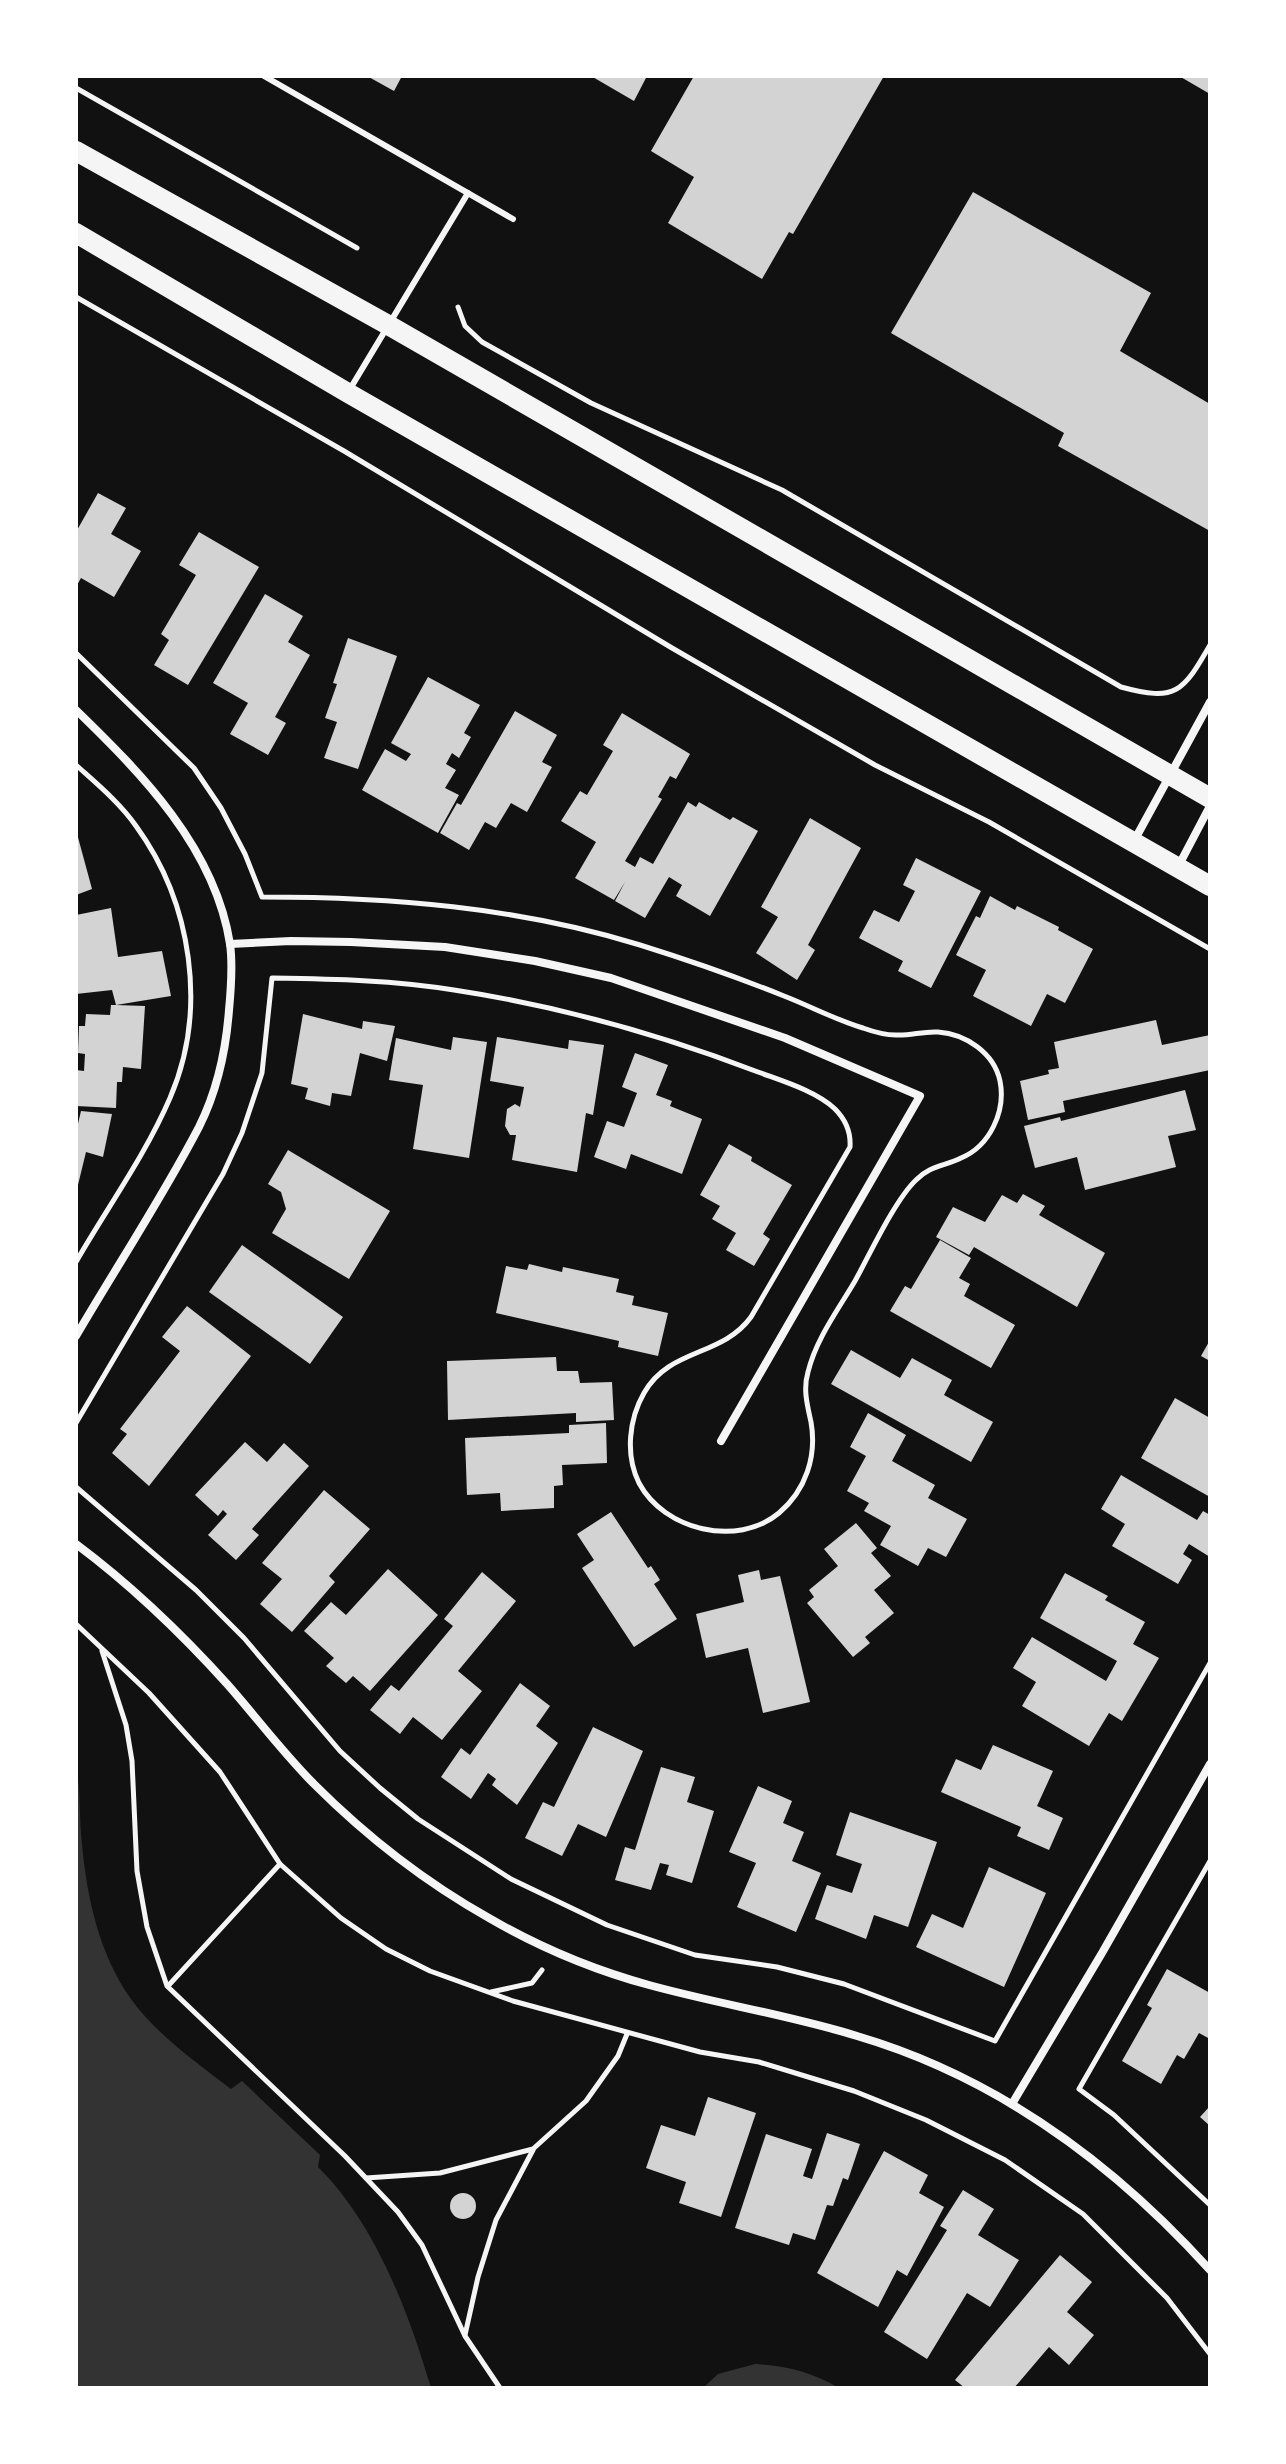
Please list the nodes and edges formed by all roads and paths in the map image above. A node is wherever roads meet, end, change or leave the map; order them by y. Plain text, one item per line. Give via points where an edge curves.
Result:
1 (264, 76) edge
2 (76, 88) edge
3 (76, 151) edge
4 (468, 193) junction
5 (513, 219) dead end
6 (76, 233) edge
7 (357, 248) dead end
8 (76, 297) edge
9 (458, 307) dead end
10 (390, 326) junction
11 (348, 393) junction
12 (1210, 645) edge
13 (76, 653) edge
14 (1210, 702) edge
15 (76, 710) edge
16 (76, 765) edge
17 (1170, 775) junction
18 (1210, 798) edge
19 (1210, 806) edge
20 (1134, 842) junction
21 (1177, 867) junction
22 (1210, 886) edge
23 (230, 944) junction
24 (1210, 949) edge
25 (76, 1262) edge
26 (76, 1336) edge
27 (76, 1423) edge
28 (721, 1441) dead end
29 (76, 1487) edge
30 (76, 1544) edge
31 (76, 1624) edge
32 (101, 1649) junction
33 (1210, 1663) edge
34 (1210, 1764) edge
35 (1210, 1861) edge
36 (280, 1864) junction
37 (557, 1951) junction
38 (167, 1986) junction
39 (490, 1992) junction
40 (627, 2034) junction
41 (1012, 2104) junction
42 (533, 2149) junction
43 (366, 2178) junction
44 (1210, 2205) edge
45 (1210, 2270) edge
46 (465, 2336) junction
47 (1210, 2354) edge
48 (500, 2388) edge

1 - 4 lane
2 - 7 path
3 - 10 main road
4 - 5 lane
4 - 10 lane
6 - 11 main road
8 - 24 path via 672,648
9 - 12 path via 465,326 482,342 591,403 782,490 1121,687 1172,693 1186,683
10 - 11 lane
10 - 17 main road
11 - 20 main road
13 - 27 path via 194,768 221,808 262,897 359,898 490,912 639,945 881,1034 960,1036 979,1047 994,1066 1001,1103 998,1120 976,1149 930,1168 906,1191 815,1350 805,1388 814,1447 811,1466 792,1499 762,1524 722,1532 678,1520 655,1503 632,1464 631,1427 658,1374 726,1341 751,1317 850,1147 850,1135 836,1110 744,1067 594,1017 451,989 272,978 262,1073 242,1133
14 - 17 street
15 - 23 street via 169,810 213,887
16 - 25 path via 135,825 162,868 178,907 190,981 190,1020 172,1094
17 - 18 main road
17 - 20 street
19 - 21 street
20 - 21 main road
21 - 22 main road
23 - 26 street via 228,1025 219,1075 200,1125
23 - 28 street via 445,947 535,961 611,978 785,1038 920,1096
29 - 33 path via 196,1590 340,1751 380,1788 511,1879 607,1925 695,1955 844,1984 995,2041
30 - 37 street via 185,1640 312,1782 369,1836 488,1917
31 - 32 path
32 - 36 path via 220,1772
32 - 38 path via 126,1725 137,1871 147,1927
34 - 41 street
35 - 44 path via 1079,2089
36 - 38 path
36 - 39 path via 386,1949
37 - 39 path via 532,1983
37 - 41 street via 649,1985 861,2037 921,2059
38 - 43 path
39 - 40 path
40 - 42 path via 586,2101
40 - 47 path via 759,2062 854,2091 1005,2160 1114,2242
41 - 45 street via 1134,2193
42 - 43 path via 440,2173
42 - 46 path via 496,2220
43 - 46 path via 422,2245
46 - 48 path

